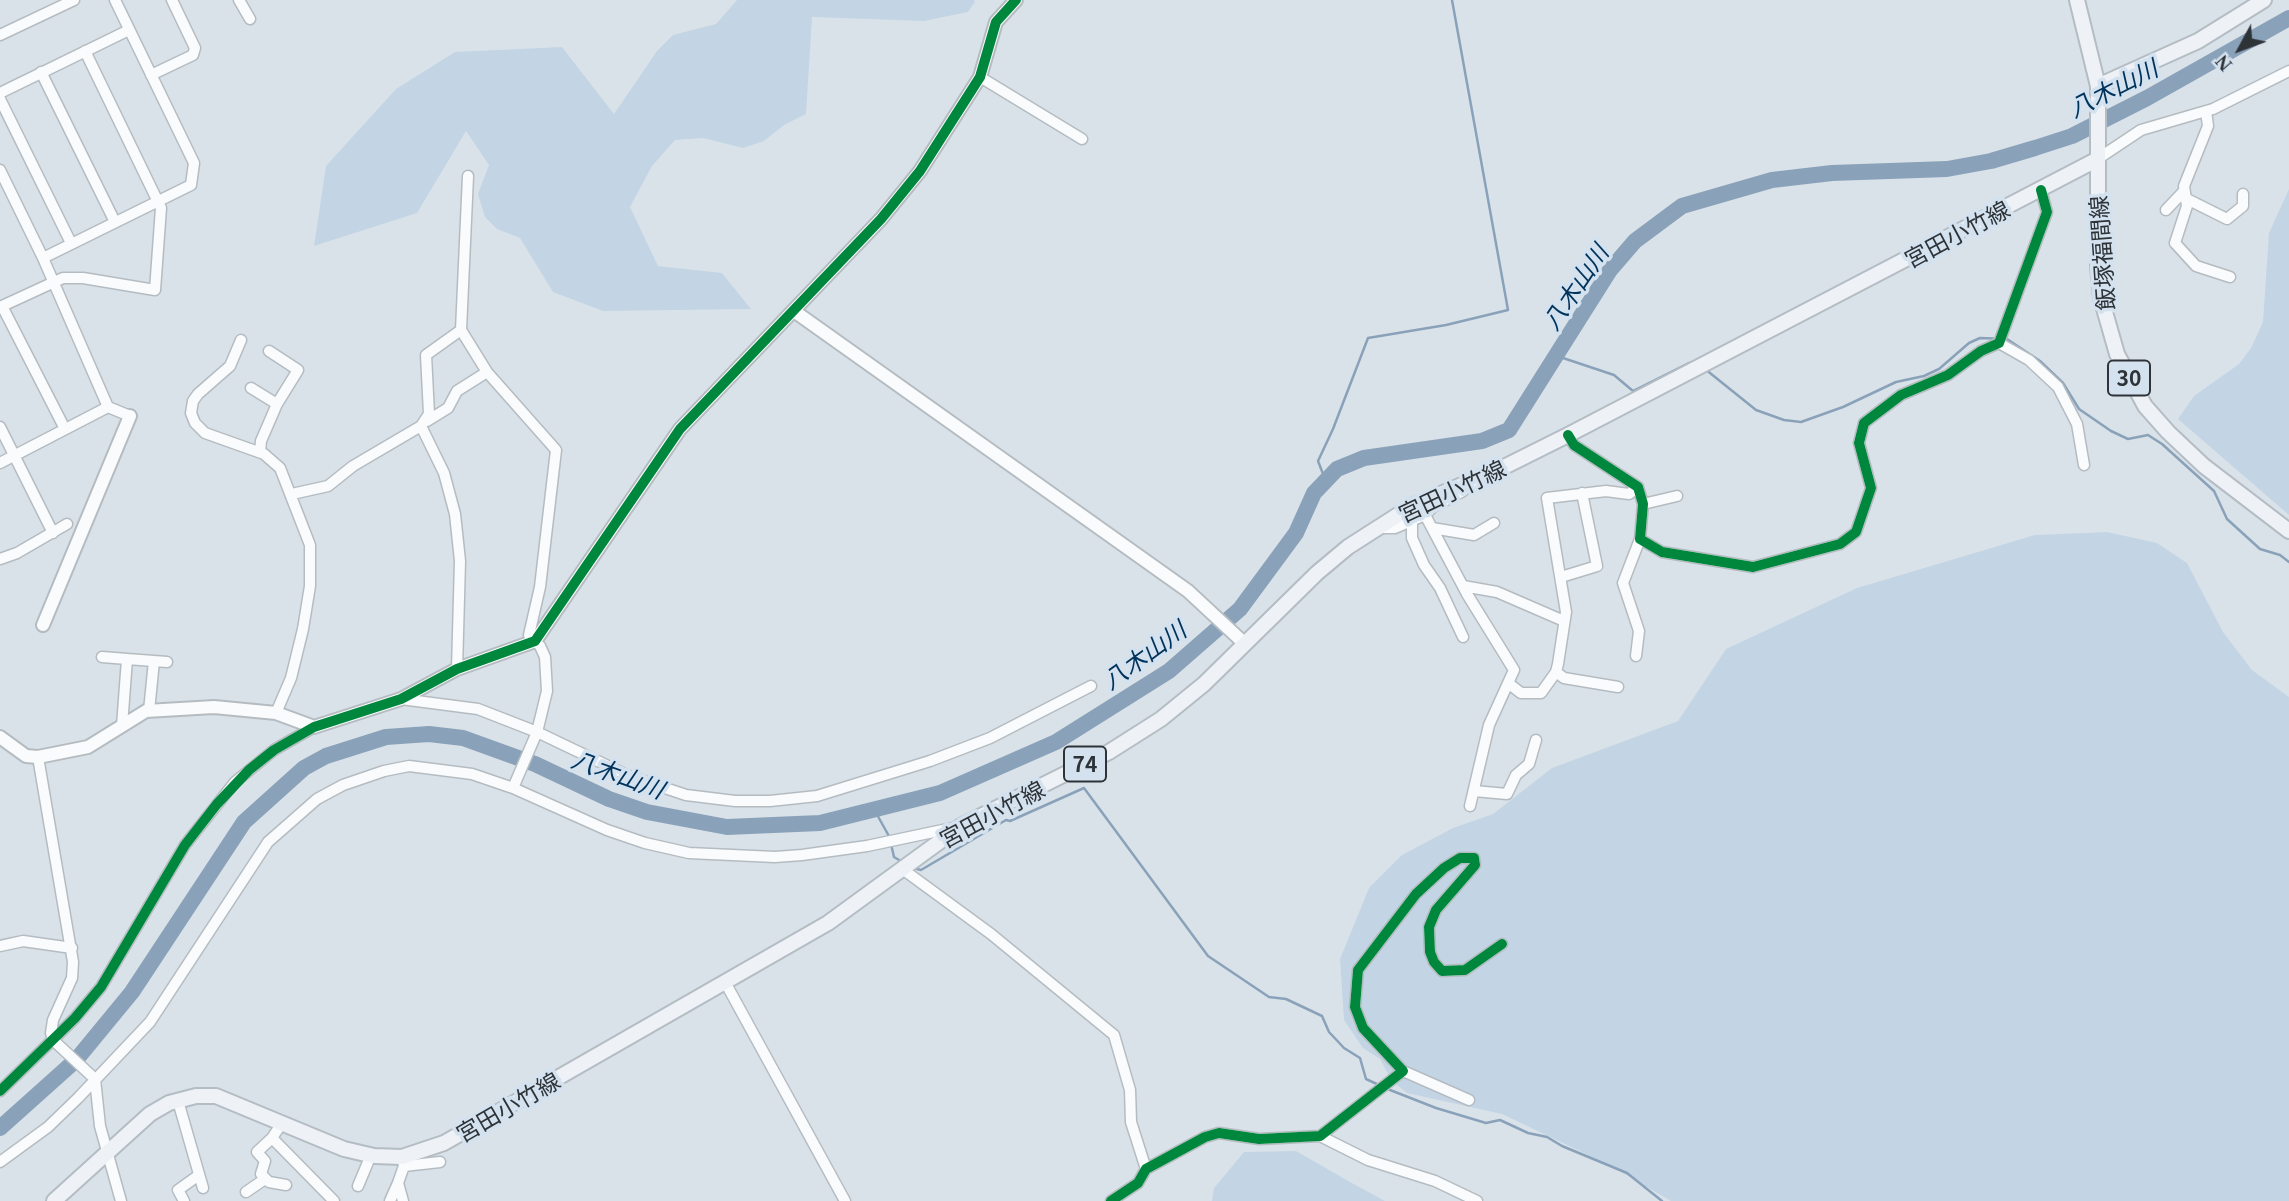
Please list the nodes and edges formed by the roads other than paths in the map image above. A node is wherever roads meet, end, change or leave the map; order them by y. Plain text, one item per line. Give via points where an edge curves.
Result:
1 (74, 0) edge
2 (115, 0) edge
3 (172, 0) edge
4 (239, 0) edge
5 (1016, 0) edge
6 (2077, 0) edge
7 (2264, 0) edge
8 (250, 19) dead end
9 (129, 30) junction
10 (0, 35) edge
11 (85, 51) junction
12 (2289, 71) edge
13 (41, 72) junction
14 (151, 75) junction
15 (980, 77) junction
16 (2098, 91) junction
17 (0, 93) edge
18 (0, 99) edge
19 (2206, 111) junction
20 (1082, 139) dead end
21 (2096, 160) junction
22 (0, 170) edge
23 (468, 176) dead end
24 (2041, 190) junction
25 (2243, 194) dead end
26 (2185, 195) junction
27 (159, 201) junction
28 (2166, 210) dead end
29 (115, 222) junction
30 (71, 243) junction
31 (43, 258) junction
32 (2230, 277) dead end
33 (52, 281) junction
34 (1, 306) edge
35 (794, 311) junction
36 (461, 330) junction
37 (240, 340) dead end
38 (1999, 343) junction
39 (270, 351) dead end
40 (487, 372) junction
41 (251, 388) dead end
42 (276, 404) junction
43 (108, 407) junction
44 (130, 416) joint
45 (424, 423) junction
46 (0, 427) edge
47 (65, 429) junction
48 (1569, 435) junction
49 (260, 452) junction
50 (15, 456) junction
51 (0, 463) edge
52 (2084, 465) dead end
53 (1482, 476) junction
54 (1638, 487) junction
55 (1582, 493) junction
56 (292, 494) junction
57 (1678, 496) dead end
58 (1643, 504) junction
59 (1425, 515) junction
60 (1412, 521) junction
61 (1494, 523) dead end
62 (67, 524) dead end
63 (1376, 528) junction
64 (1432, 528) junction
65 (2289, 531) edge
66 (53, 533) junction
67 (1640, 539) junction
68 (1, 556) edge
69 (1561, 577) junction
70 (1463, 586) junction
71 (1564, 621) junction
72 (43, 625) dead end
73 (1463, 636) dead end
74 (1240, 639) junction
75 (535, 641) junction
76 (1636, 656) dead end
77 (102, 657) dead end
78 (127, 659) junction
79 (154, 661) junction
80 (167, 662) dead end
81 (457, 669) junction
82 (1556, 672) junction
83 (1508, 683) junction
84 (1091, 686) dead end
85 (1618, 687) dead end
86 (401, 699) junction
87 (149, 711) junction
88 (276, 713) junction
89 (122, 726) junction
90 (314, 727) junction
91 (537, 732) junction
92 (0, 737) edge
93 (1536, 740) dead end
94 (37, 757) junction
95 (513, 788) junction
96 (1474, 791) junction
97 (1470, 806) dead end
98 (961, 826) junction
99 (901, 868) junction
100 (1502, 944) dead end
101 (0, 946) edge
102 (72, 948) junction
103 (725, 982) junction
104 (55, 1041) junction
105 (1403, 1071) junction
106 (95, 1079) junction
107 (0, 1091) edge
108 (1469, 1100) dead end
109 (178, 1101) junction
110 (282, 1123) junction
111 (1320, 1136) junction
112 (272, 1138) junction
113 (108, 1154) junction
114 (371, 1155) junction
115 (403, 1161) junction
116 (0, 1162) edge
117 (440, 1162) dead end
118 (1146, 1169) junction
119 (199, 1175) junction
120 (265, 1179) junction
121 (398, 1183) junction
122 (286, 1185) dead end
123 (358, 1186) dead end
124 (203, 1188) dead end
125 (246, 1192) dead end
126 (1128, 1196) edge
127 (54, 1201) edge
128 (121, 1201) edge
129 (184, 1201) edge
130 (334, 1201) edge
131 (390, 1201) edge
132 (403, 1201) edge
133 (845, 1201) edge
134 (1111, 1201) edge
135 (1477, 1201) edge

1 - 10 street
2 - 9 street
3 - 14 street via 195,48 193,55
4 - 8 street
5 - 15 street via 996,22
6 - 16 main road
7 - 16 main road via 2198,41
9 - 11 street
9 - 14 street
11 - 13 street
11 - 27 street
12 - 19 street
13 - 17 street
13 - 29 street
14 - 27 street via 194,163 191,185
15 - 20 street
15 - 35 street via 920,171
16 - 21 main road, 飯塚福間線 / 30
18 - 30 street
19 - 21 street via 2141,130
19 - 26 street via 2208,126
21 - 24 main road, 宮田小竹線 / 74
21 - 65 main road, 飯塚福間線 / 30 via 2101,298 2130,381 2185,450
22 - 31 street
23 - 36 street
24 - 38 street via 2047,212
24 - 48 main road, 宮田小竹線 / 74
25 - 26 street via 2243,206 2227,219
26 - 28 street
26 - 32 street via 2176,247 2196,266
27 - 29 street
27 - 33 street via 155,290 83,278
29 - 30 street
30 - 31 street
31 - 33 street
33 - 34 street
33 - 43 street
34 - 47 street
35 - 74 street via 1188,591
35 - 75 street via 680,429
36 - 40 street
36 - 45 street via 426,355
37 - 49 street via 230,366 192,401 191,412 205,433
38 - 52 street via 2029,360 2058,387 2077,424
38 - 67 street via 1948,375 1901,395 1864,424 1859,443 1871,488 1856,532 1840,544 1753,567 1662,552
39 - 42 street via 298,370
40 - 45 street via 457,391 448,408
40 - 75 street via 556,450 540,587 528,635
41 - 42 street
42 - 49 street
43 - 44 street
43 - 47 street
44 - 72 street
45 - 56 street via 328,486
45 - 81 street via 455,514 460,561
46 - 50 street
47 - 50 street
48 - 53 main road, 宮田小竹線 / 74
48 - 54 street via 1574,445
49 - 56 street via 280,468
50 - 51 street
50 - 66 street
53 - 59 street
53 - 63 main road, 宮田小竹線 / 74 via 1412,506
54 - 55 street via 1629,494
54 - 58 street
55 - 69 street via 1597,566
55 - 69 street via 1547,498
56 - 88 street via 310,545 310,586 291,678
57 - 58 street
58 - 67 street
59 - 60 street
59 - 64 street
60 - 63 street via 1395,528
60 - 73 street via 1412,538
61 - 64 street via 1474,535
62 - 66 street
63 - 74 main road, 宮田小竹線 / 74
64 - 70 street
66 - 68 street
67 - 76 street via 1623,583 1640,631
69 - 71 street
70 - 71 street via 1497,593
70 - 83 street via 1514,670
71 - 82 street
74 - 98 main road, 宮田小竹線 / 74 via 1161,719 1109,752
75 - 81 street
75 - 91 street via 545,657 547,691
77 - 78 street
78 - 79 street
78 - 89 street
79 - 80 street
79 - 87 street
81 - 86 street
82 - 83 street via 1541,693 1521,693
82 - 85 street via 1564,678
83 - 96 street via 1489,725
84 - 91 street via 990,738 930,761 817,796 770,801 685,795 629,776
86 - 90 street
86 - 91 street via 478,709
87 - 88 street via 214,707
87 - 89 street
88 - 90 street
89 - 94 street via 88,747
90 - 104 street via 274,750 235,782 185,845 101,987
91 - 95 street
92 - 94 street via 26,756
93 - 96 street via 1529,764 1516,775 1507,794
94 - 102 street
95 - 98 street via 607,830 689,853 802,855
95 - 106 street via 472,774 409,766 374,774 317,799 268,842 173,991
96 - 97 street
98 - 99 main road, 宮田小竹線 / 74
99 - 103 main road, 宮田小竹線 / 74 via 828,922
99 - 118 street via 991,934 1114,1035 1130,1090 1130,1122
100 - 105 street via 1465,970 1443,971 1434,962 1429,927 1436,911 1475,865 1474,858 1468,856 1444,868 1391,922 1358,970 1355,1007 1363,1028
101 - 102 street via 23,941
102 - 104 street via 72,978 53,1020
103 - 115 main road, 宮田小竹線 / 74 via 444,1143
103 - 133 street
104 - 106 street
104 - 107 street
105 - 108 street
105 - 111 street
106 - 113 street
106 - 116 street via 48,1127
109 - 110 main road, 宮田小竹線 / 74 via 216,1096
109 - 113 main road, 宮田小竹線 / 74 via 150,1114
109 - 119 street
110 - 112 street
110 - 114 main road, 宮田小竹線 / 74
111 - 118 street via 1259,1139 1219,1133
111 - 135 street via 1368,1160 1435,1181
112 - 120 street via 257,1152 265,1161 261,1174
112 - 130 street
113 - 127 main road, 宮田小竹線 / 74
113 - 128 street
114 - 115 main road, 宮田小竹線 / 74
114 - 123 street
115 - 117 street
115 - 121 street
118 - 126 street
119 - 124 street
119 - 129 street via 178,1190
120 - 122 street
120 - 125 street
121 - 131 street
121 - 132 street
126 - 134 street

